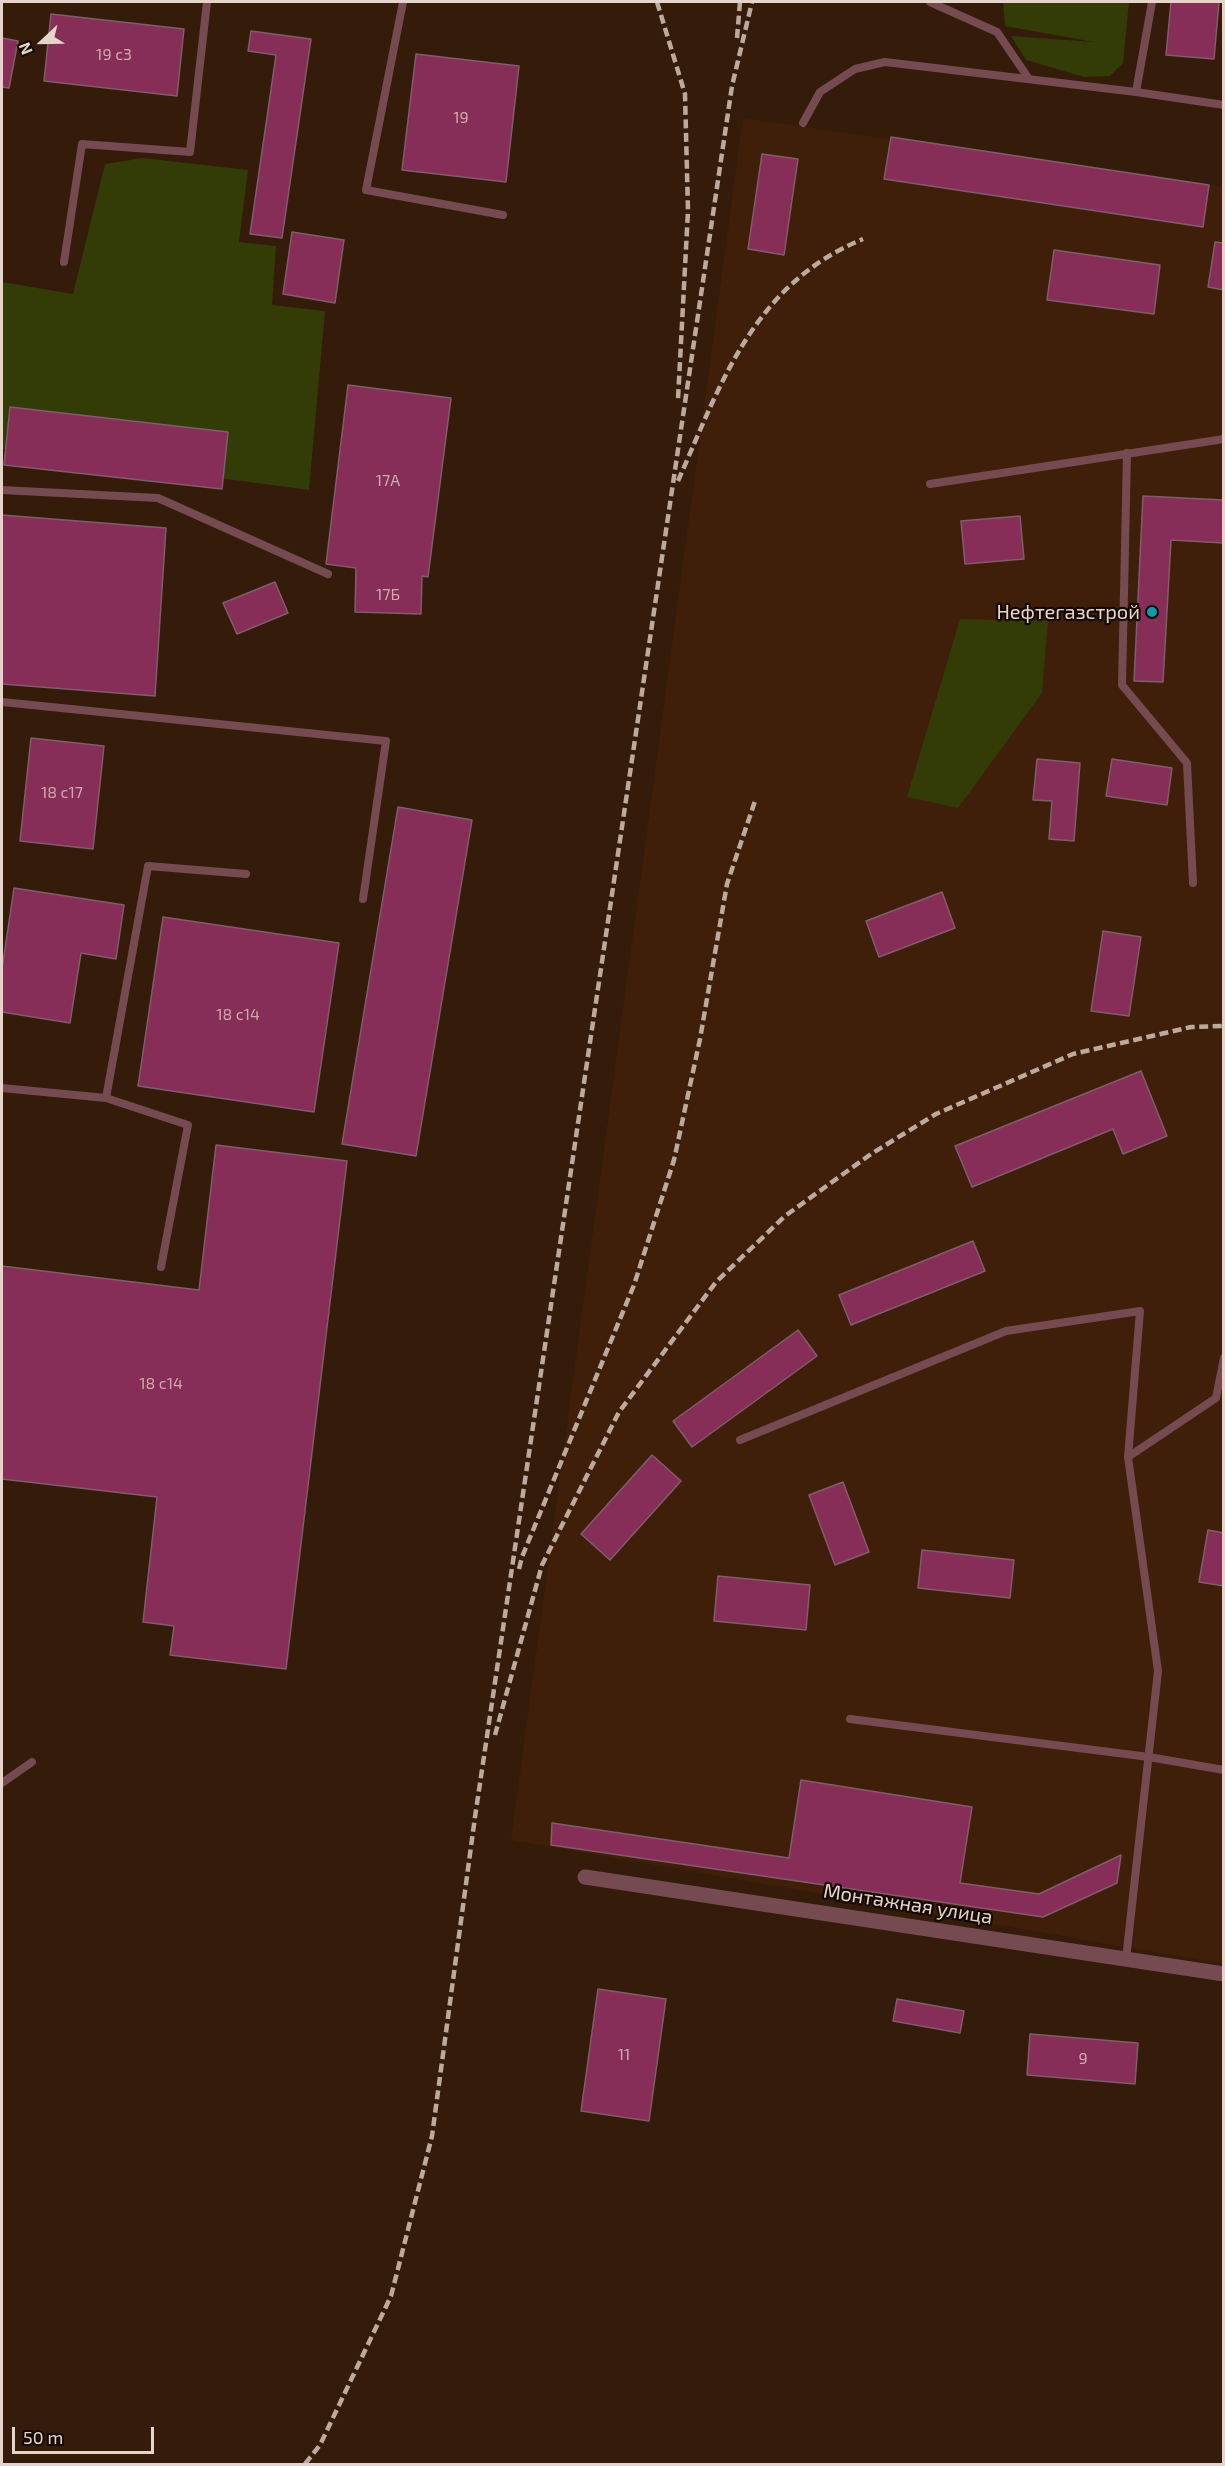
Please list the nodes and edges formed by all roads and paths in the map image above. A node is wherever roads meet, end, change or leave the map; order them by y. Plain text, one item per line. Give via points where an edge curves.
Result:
1 (207, 2) edge
2 (404, 2) edge
3 (930, 2) edge
4 (1152, 2) edge
5 (1029, 79) junction
6 (1136, 92) junction
7 (1224, 105) edge
8 (803, 123) dead end
9 (503, 215) dead end
10 (64, 262) dead end
11 (1224, 439) edge
12 (1127, 453) junction
13 (930, 484) dead end
14 (2, 490) edge
15 (328, 574) dead end
16 (2, 702) edge
17 (246, 874) dead end
18 (1193, 883) dead end
19 (363, 899) dead end
20 (2, 1088) edge
21 (106, 1098) junction
22 (161, 1268) dead end
23 (1224, 1358) edge
24 (740, 1440) dead end
25 (1128, 1457) junction
26 (850, 1719) dead end
27 (1149, 1757) junction
28 (32, 1762) dead end
29 (1224, 1770) edge
30 (2, 1784) edge
31 (585, 1877) dead end
32 (1126, 1959) junction
33 (1224, 1974) edge

1 - 10 lane via 189,153 82,144
2 - 9 lane via 366,190
3 - 5 lane via 997,32
4 - 6 lane
5 - 6 lane
5 - 8 lane via 885,62 855,69 820,92
6 - 7 lane
11 - 12 lane
12 - 13 lane
12 - 18 lane via 1122,684 1187,763
14 - 15 lane via 158,498
16 - 19 lane via 386,741
17 - 21 lane via 148,866
20 - 21 lane
21 - 22 lane via 188,1125
23 - 25 lane via 1216,1398
24 - 25 lane via 1006,1331 1140,1311
25 - 27 lane via 1158,1671
26 - 27 lane
27 - 29 lane
27 - 32 lane
28 - 30 lane
31 - 32 street, Монтажная улица
32 - 33 street, Монтажная улица

